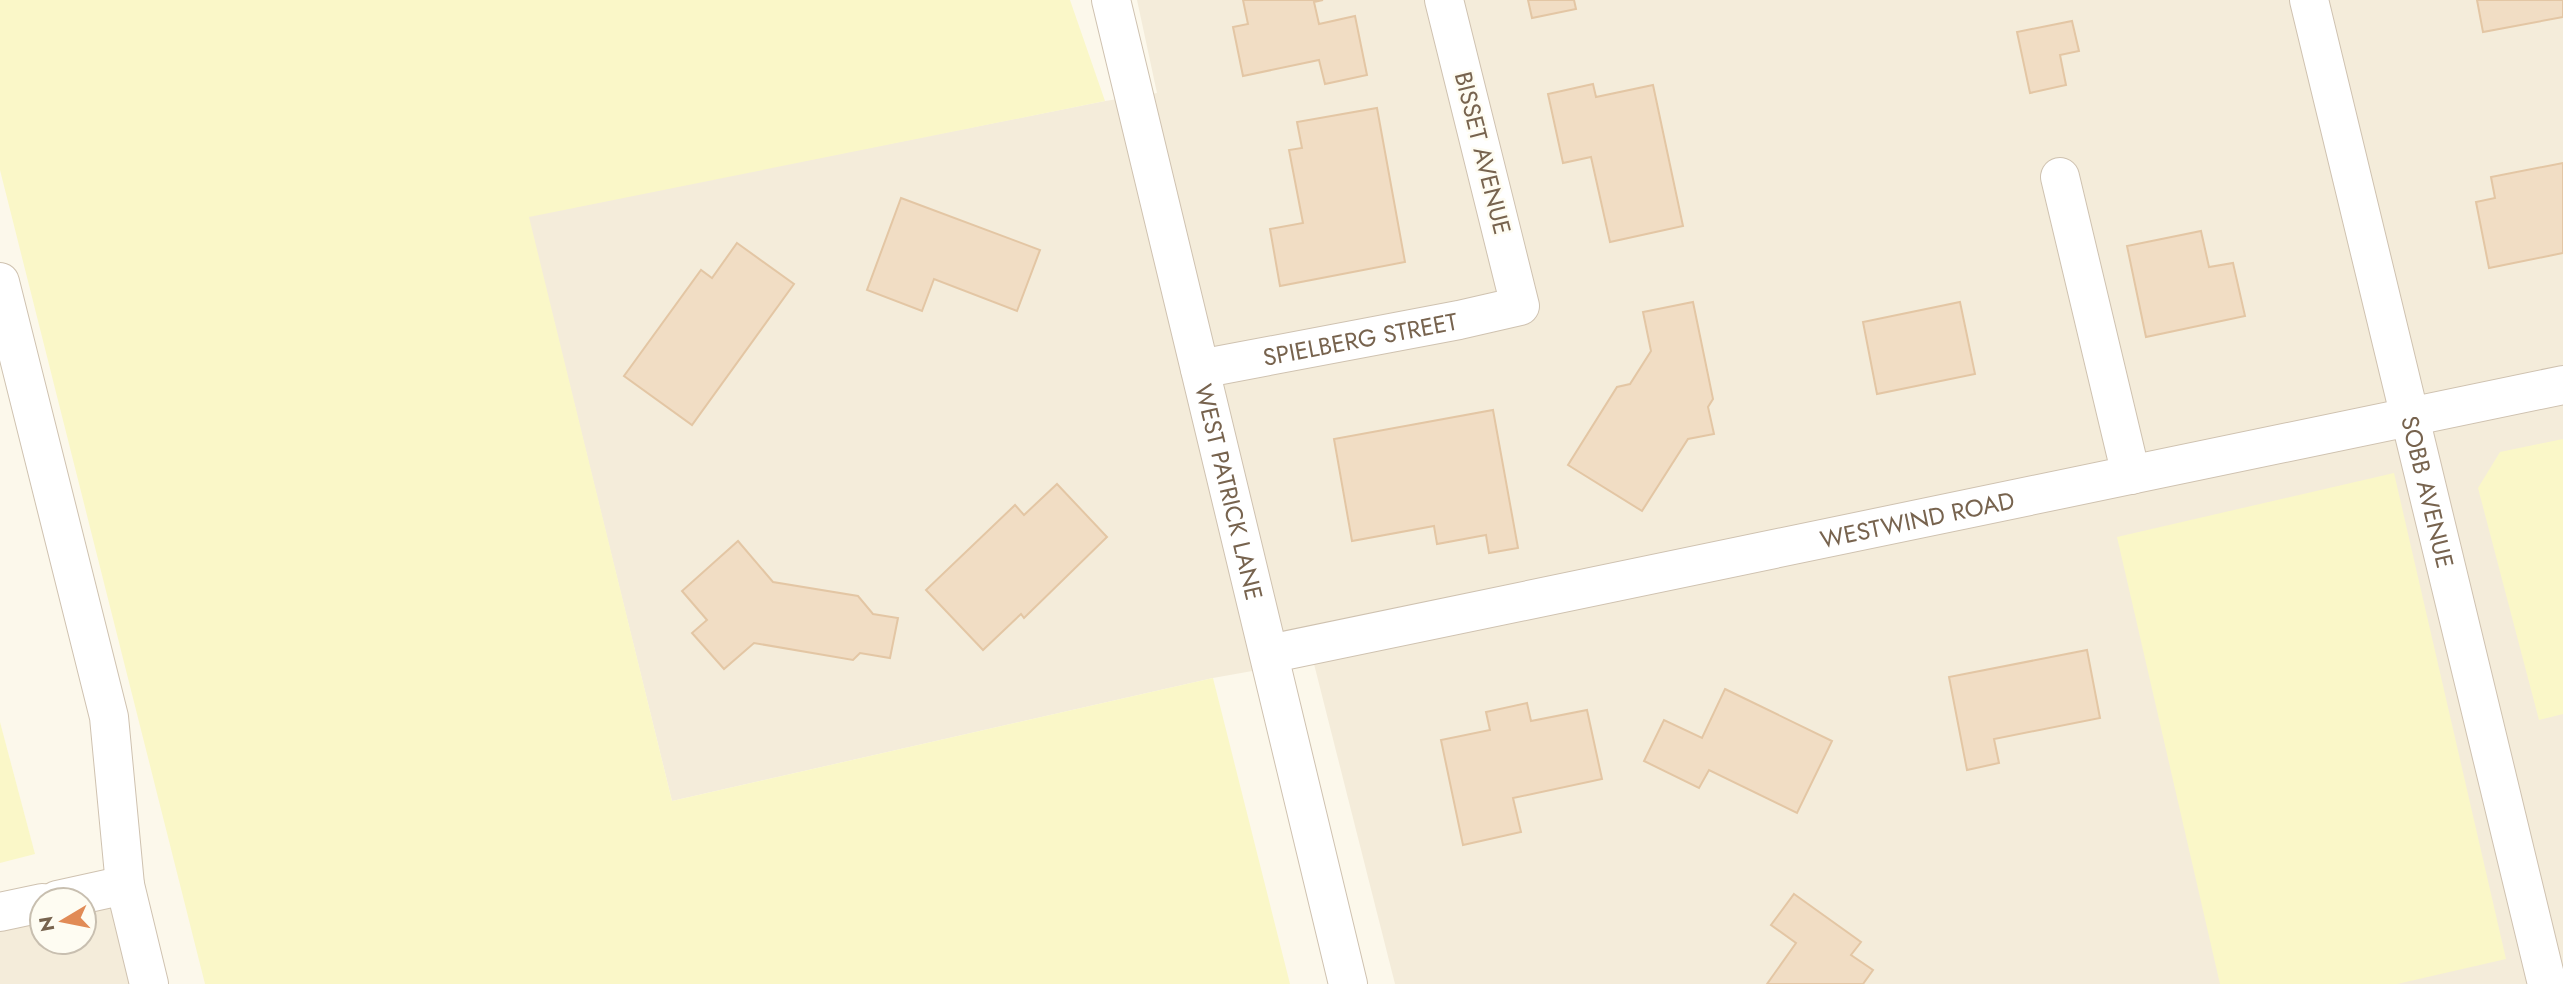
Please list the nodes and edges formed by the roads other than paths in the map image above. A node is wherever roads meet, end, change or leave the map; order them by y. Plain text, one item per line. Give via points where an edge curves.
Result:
1 (1111, 0) edge
2 (1444, 0) edge
3 (2309, 0) edge
4 (2060, 177) dead end
5 (0, 282) edge
6 (1520, 306) joint
7 (1200, 369) junction
8 (2563, 386) edge
9 (2411, 418) junction
10 (2131, 475) junction
11 (1269, 654) junction
12 (125, 885) junction
13 (98, 891) edge
14 (28, 906) edge
15 (0, 912) edge
16 (149, 984) edge
17 (1348, 984) edge
18 (2547, 984) edge

1 - 7 street, WEST PATRICK LANE
2 - 6 street, BISSET AVENUE
3 - 9 street, SOBB AVENUE
4 - 10 street
5 - 12 street via 110,717
6 - 7 street, SPIELBERG STREET
7 - 11 street, WEST PATRICK LANE
8 - 9 street, WESTWIND ROAD
9 - 10 street, WESTWIND ROAD
9 - 18 street, SOBB AVENUE
10 - 11 street, WESTWIND ROAD
11 - 17 street, WEST PATRICK LANE
12 - 13 street
12 - 16 street
14 - 15 street

